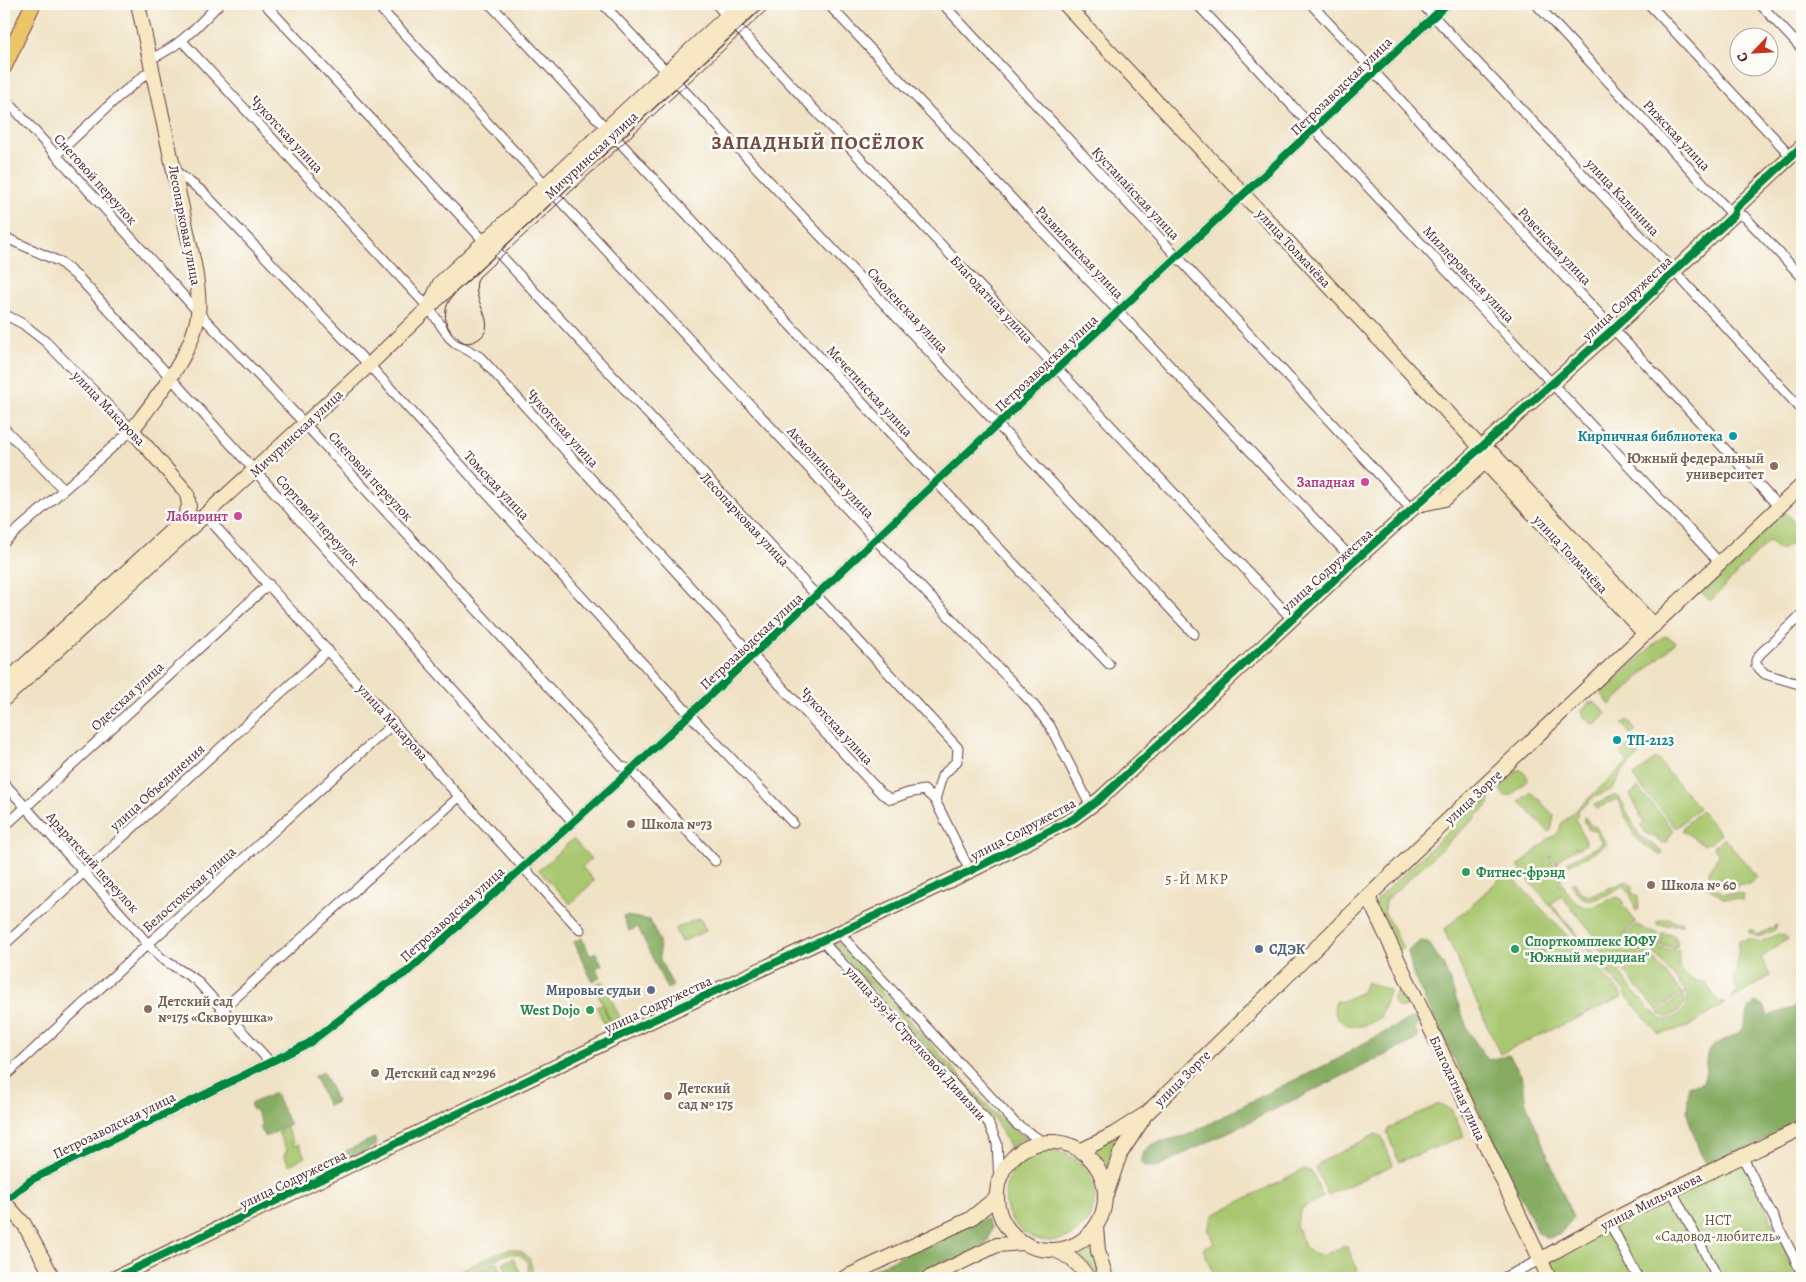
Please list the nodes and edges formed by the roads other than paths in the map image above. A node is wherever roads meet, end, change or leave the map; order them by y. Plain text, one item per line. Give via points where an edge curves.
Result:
1 (27, 4) edge
2 (33, 4) edge
3 (138, 4) edge
4 (220, 4) edge
5 (265, 4) edge
6 (376, 4) edge
7 (490, 4) edge
8 (603, 4) edge
9 (716, 4) edge
10 (740, 4) edge
11 (755, 4) edge
12 (828, 4) edge
13 (943, 4) edge
14 (1065, 4) edge
15 (1197, 4) edge
16 (1311, 4) edge
17 (1422, 4) edge
18 (1447, 4) edge
19 (1536, 4) edge
20 (1649, 4) edge
21 (1760, 4) edge
22 (1434, 16) junction
23 (730, 20) junction
24 (182, 40) junction
25 (1802, 49) edge
26 (4, 54) edge
27 (151, 64) junction
28 (4, 67) edge
29 (1374, 71) junction
30 (670, 76) junction
31 (10, 104) dead end
32 (1315, 129) junction
33 (609, 132) junction
34 (1802, 146) edge
35 (56, 155) junction
36 (1791, 156) junction
37 (175, 171) junction
38 (548, 188) junction
39 (1244, 195) junction
40 (1734, 215) junction
41 (4, 237) edge
42 (488, 244) junction
43 (1177, 256) junction
44 (1674, 271) junction
45 (1802, 277) edge
46 (429, 308) junction
47 (1118, 312) junction
48 (198, 313) junction
49 (4, 314) edge
50 (1613, 329) junction
51 (369, 365) junction
52 (1058, 369) junction
53 (170, 377) junction
54 (1552, 383) junction
55 (1802, 410) edge
56 (305, 424) junction
57 (997, 425) junction
58 (4, 428) edge
59 (132, 430) junction
60 (1486, 455) junction
61 (254, 471) junction
62 (936, 482) junction
63 (62, 489) junction
64 (1800, 490) edge
65 (1779, 507) junction
66 (1415, 508) junction
67 (205, 515) junction
68 (184, 518) junction
69 (875, 539) junction
70 (4, 542) edge
71 (1354, 561) junction
72 (1720, 563) junction
73 (269, 584) junction
74 (816, 597) junction
75 (1802, 614) edge
76 (1292, 619) junction
77 (1650, 630) junction
78 (1194, 634) dead end
79 (328, 650) junction
80 (753, 656) junction
81 (1109, 664) dead end
82 (4, 684) edge
83 (1802, 686) edge
84 (4, 699) edge
85 (690, 715) junction
86 (394, 723) junction
87 (632, 770) junction
88 (4, 783) edge
89 (460, 796) junction
90 (935, 800) junction
91 (26, 807) junction
92 (1091, 807) junction
93 (573, 822) junction
94 (793, 823) dead end
95 (4, 827) edge
96 (715, 861) dead end
97 (523, 868) junction
98 (970, 871) junction
99 (84, 872) junction
100 (1368, 897) junction
101 (580, 930) dead end
102 (839, 933) junction
103 (822, 941) junction
104 (148, 944) junction
105 (4, 945) edge
106 (223, 1009) junction
107 (270, 1062) junction
108 (4, 1077) edge
109 (1147, 1113) junction
110 (1801, 1132) edge
111 (1045, 1142) junction
112 (1080, 1151) junction
113 (1742, 1156) junction
114 (999, 1181) junction
115 (1672, 1189) junction
116 (997, 1197) junction
117 (1105, 1198) junction
118 (5, 1205) edge
119 (1609, 1221) junction
120 (1096, 1227) junction
121 (1024, 1243) junction
122 (1054, 1250) junction
123 (1540, 1260) junction
124 (1802, 1273) edge
125 (53, 1278) edge
126 (115, 1278) edge
127 (844, 1278) edge
128 (929, 1278) edge
129 (1088, 1278) edge
130 (1106, 1278) edge
131 (1503, 1278) edge
132 (1548, 1278) edge
133 (1638, 1278) edge
134 (1718, 1278) edge

1 - 26 main road
2 - 28 main road
3 - 27 street, Лесопарковая улица
4 - 24 street
5 - 42 street, Лесопарковая улица
6 - 38 street, Акмолинская улица
7 - 33 street, Мечетинская улица
8 - 30 street, Смоленская улица
9 - 23 street, Благодатная улица
10 - 23 street, Мичуринская улица
11 - 23 street, Мичуринская улица
12 - 47 street, Развиленская улица
13 - 43 street, Кустанайская улица
14 - 39 street, улица Толмачёва
15 - 32 street, Миллеровская улица
16 - 29 street, Ровенская улица
17 - 22 street, улица Калинина
18 - 22 street, Петрозаводская улица
19 - 40 street, Рижская улица
20 - 36 street
21 - 25 street
22 - 29 street, Петрозаводская улица
22 - 44 street, улица Калинина
23 - 30 street, Мичуринская улица
23 - 52 street, Благодатная улица
24 - 27 street
24 - 46 street, Чукотская улица
27 - 35 street
27 - 37 street, Лесопарковая улица
29 - 32 street, Петрозаводская улица
29 - 50 street, Ровенская улица
30 - 33 street, Мичуринская улица
30 - 57 street, Смоленская улица
31 - 35 street, Снеговой переулок
32 - 39 street, Петрозаводская улица
32 - 54 street, Миллеровская улица
33 - 38 street, Мичуринская улица
33 - 62 street, Мечетинская улица
34 - 36 street, улица Содружества
35 - 48 street, Снеговой переулок
36 - 40 street, улица Содружества via 1736,208
37 - 48 street, Лесопарковая улица via 194,264
37 - 51 street, Томская улица via 203,192
38 - 42 street, Мичуринская улица
38 - 69 street, Акмолинская улица
39 - 43 street, Петрозаводская улица
39 - 60 street, улица Толмачёва
40 - 44 street, улица Содружества
40 - 45 street, Рижская улица via 1744,216
41 - 53 street, Сортовой переулок via 49,256 68,269
42 - 46 street, Мичуринская улица via 440,283
42 - 74 street, Лесопарковая улица
43 - 47 street, Петрозаводская улица
43 - 66 street, Кустанайская улица
44 - 50 street, улица Содружества
44 - 55 street, улица Калинина
46 - 51 street, Мичуринская улица
46 - 80 street, Чукотская улица via 449,336 480,357
47 - 52 street, Петрозаводская улица
47 - 71 street, Развиленская улица
48 - 53 street, Лесопарковая улица via 188,347
48 - 56 street, Снеговой переулок
49 - 59 street, улица Макарова via 46,342
50 - 54 street, улица Содружества
50 - 65 street, Ровенская улица
51 - 56 street, Мичуринская улица
51 - 85 street, Томская улица
52 - 57 street, Петрозаводская улица
52 - 76 street, Благодатная улица
53 - 59 street, Лесопарковая улица
53 - 61 street, Сортовой переулок
54 - 60 street, улица Содружества via 1494,437
54 - 72 street, Миллеровская улица
56 - 61 street, Мичуринская улица
56 - 87 street, Снеговой переулок via 621,766
57 - 62 street, Петрозаводская улица
57 - 78 street, Смоленская улица
58 - 63 street
59 - 63 street
59 - 68 street, улица Макарова via 187,493 189,506
60 - 66 street, улица Содружества
60 - 77 street, улица Толмачёва
61 - 67 street, Мичуринская улица
61 - 93 street, Сортовой переулок
62 - 69 street, Петрозаводская улица
62 - 81 street, Мечетинская улица
63 - 70 street
64 - 65 street, улица Зорге
65 - 72 street, улица Зорге
66 - 71 street, улица Содружества
67 - 68 street
67 - 73 street, улица Макарова
67 - 84 street, Мичуринская улица
68 - 82 street
69 - 74 street, Петрозаводская улица
69 - 92 street, Акмолинская улица via 1050,726
71 - 76 street, улица Содружества
72 - 77 street, улица Зорге
73 - 79 street, улица Макарова
73 - 91 street, Одесская улица
74 - 80 street, Петрозаводская улица
74 - 90 street, Лесопарковая улица via 958,748 956,760 942,776
75 - 83 street via 1756,660 1765,674
76 - 92 street, улица Содружества
77 - 100 street, улица Зорге
79 - 86 street, улица Макарова
79 - 99 street, улица Объединения
80 - 85 street, Петрозаводская улица
80 - 90 street, Чукотская улица via 882,794 891,799 924,790
85 - 87 street, Петрозаводская улица
85 - 94 street, Томская улица
86 - 89 street, улица Макарова
86 - 104 street, Белостокская улица
87 - 93 street, Петрозаводская улица
87 - 96 street, Снеговой переулок
88 - 91 street, Араратский переулок
89 - 97 street, улица Макарова
89 - 106 street
90 - 98 street
91 - 95 street, Одесская улица
91 - 99 street, Араратский переулок
92 - 98 street, улица Содружества
93 - 97 street, Петрозаводская улица
97 - 101 street, улица Макарова
97 - 107 street, Петрозаводская улица via 407,972 318,1037
98 - 102 street, улица Содружества
99 - 104 street, Араратский переулок
99 - 105 street, улица Объединения
100 - 109 street, улица Зорге
100 - 123 street, Благодатная улица
102 - 103 street, улица Содружества
102 - 111 street, улица 339-й Стрелковой Дивизии via 1016,1124
103 - 114 street, улица 339-й Стрелковой Дивизии via 988,1122 997,1143
103 - 126 street, улица Содружества
104 - 106 street, Араратский переулок via 161,958 196,980
104 - 108 street, Белостокская улица
106 - 107 street, Араратский переулок
107 - 118 street, Петрозаводская улица via 31,1180
109 - 112 street, улица Зорге
109 - 117 street, улица Зорге via 1120,1154
110 - 113 street, улица Мильчакова
111 - 112 street via 1063,1144
111 - 114 street via 1016,1155
112 - 117 street via 1094,1163 1102,1180
113 - 115 street, улица Мильчакова
113 - 124 street
114 - 116 street
115 - 119 street, улица Мильчакова
115 - 134 street
116 - 121 street via 1005,1224
116 - 127 street via 970,1220
117 - 120 street
118 - 125 street via 24,1224
119 - 123 street, улица Мильчакова
119 - 133 street
120 - 122 street via 1070,1247
120 - 130 street via 1098,1251
121 - 122 street
121 - 128 street via 997,1245
122 - 129 street via 1068,1256
123 - 131 street, улица Мильчакова
123 - 132 street, Благодатная улица

